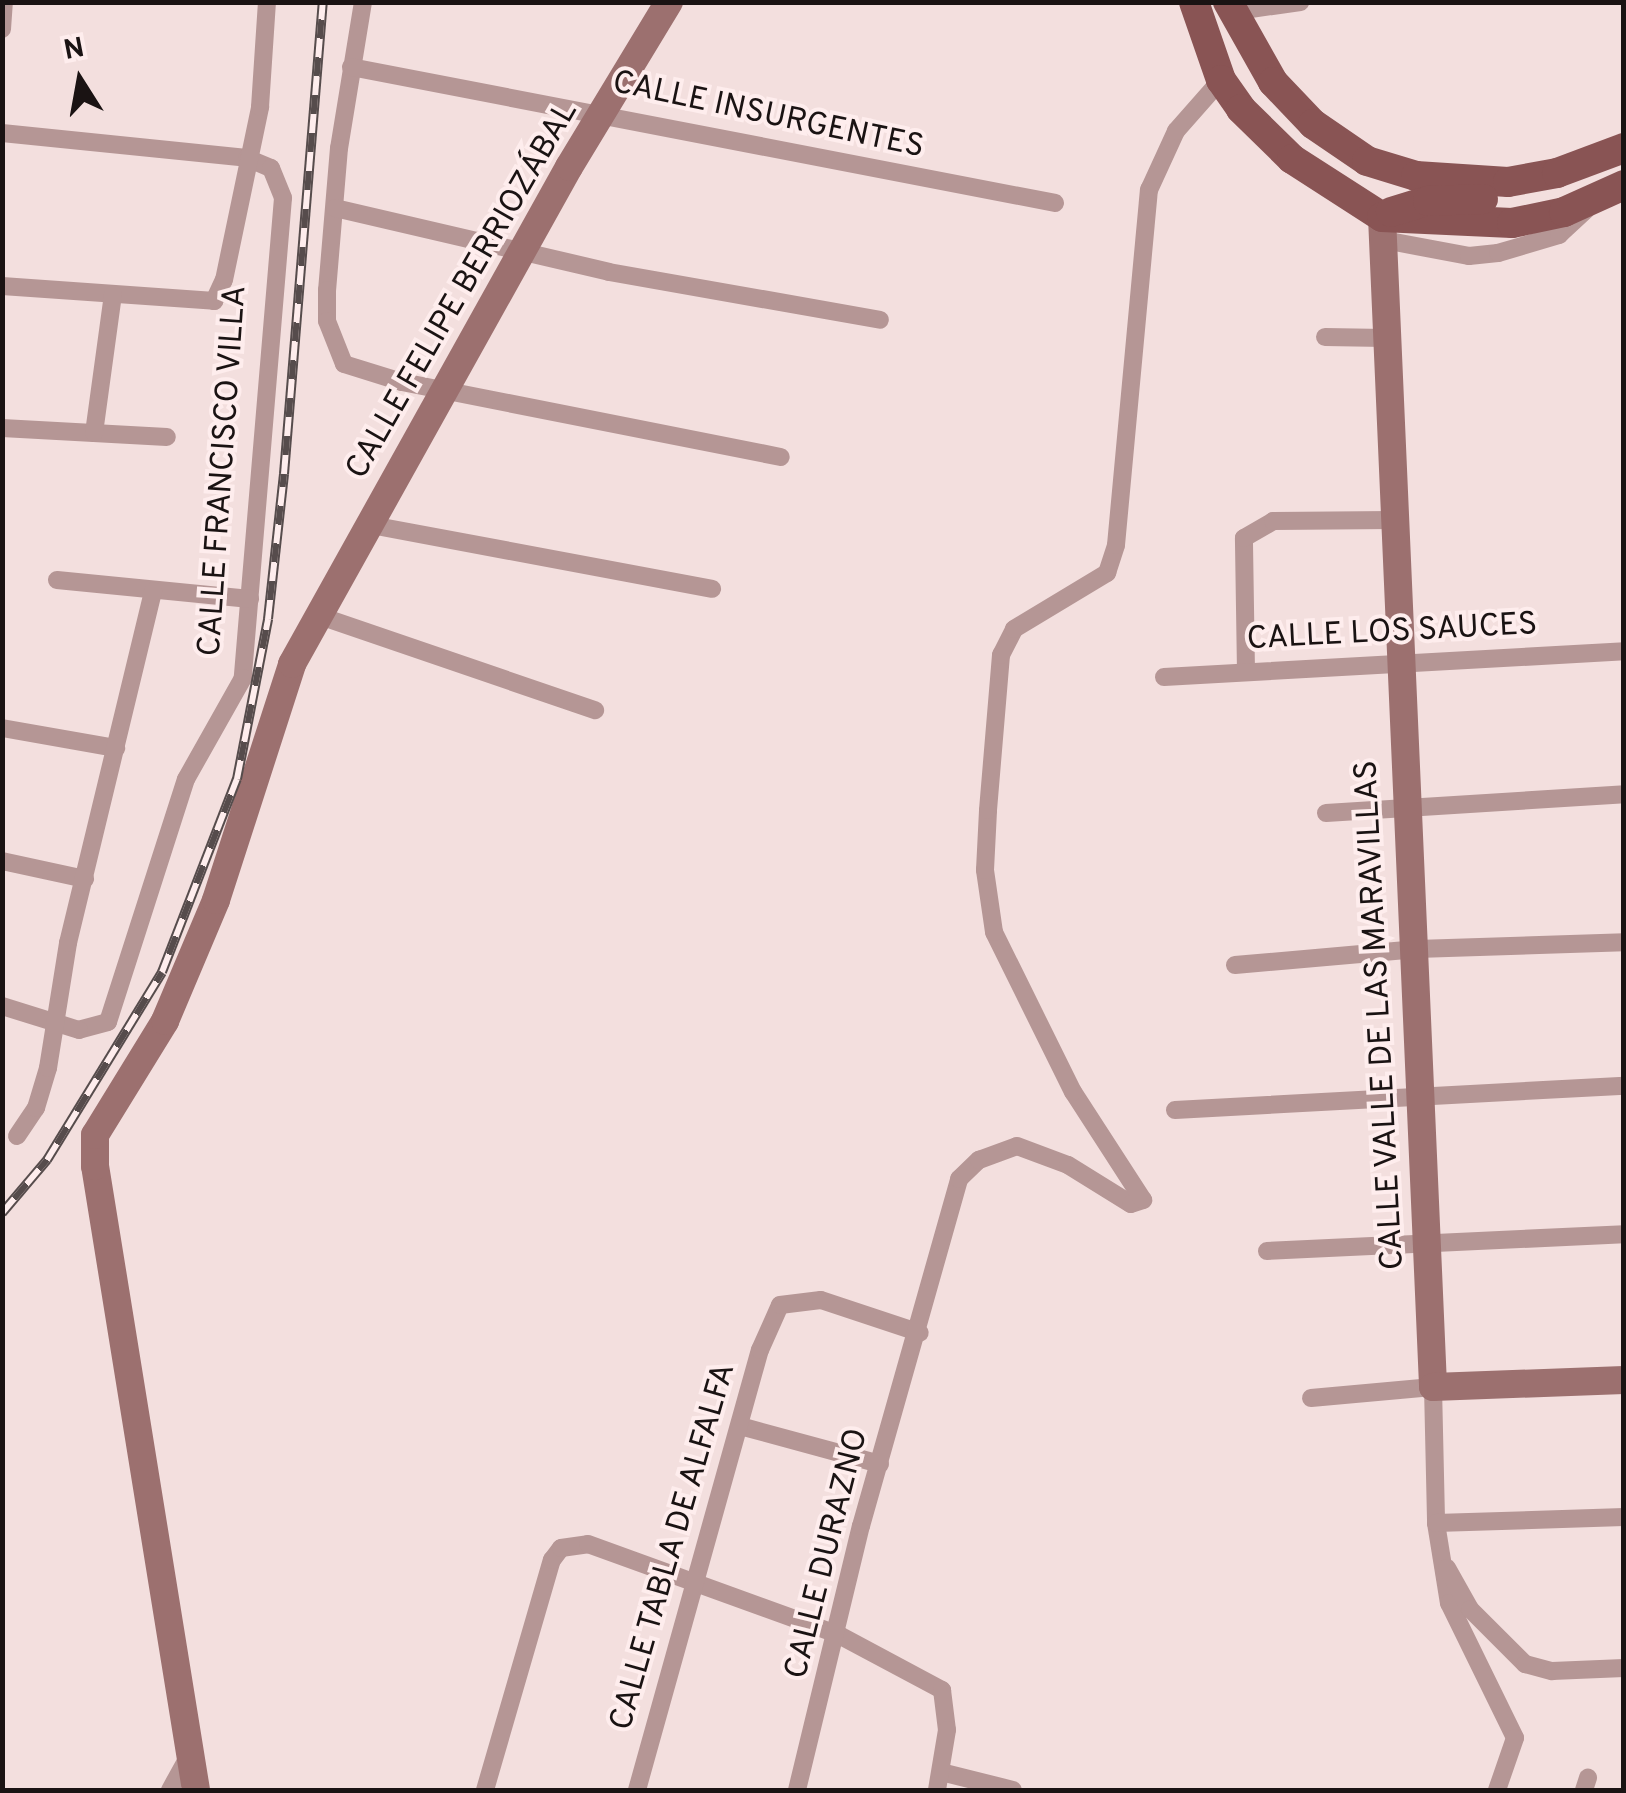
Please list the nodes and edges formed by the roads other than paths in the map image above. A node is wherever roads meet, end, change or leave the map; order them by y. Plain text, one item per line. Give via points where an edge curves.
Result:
1 (4, 2) edge
2 (268, 2) edge
3 (364, 2) edge
4 (669, 2) edge
5 (1194, 2) edge
6 (1300, 2) edge
7 (1229, 7) edge
8 (2, 29) edge
9 (351, 67) junction
10 (1221, 80) junction
11 (604, 112) junction
12 (2, 133) edge
13 (1617, 152) edge
14 (248, 158) junction
15 (1624, 185) edge
16 (1055, 203) dead end
17 (336, 208) junction
18 (1383, 228) junction
19 (522, 251) junction
20 (2, 286) edge
21 (112, 294) junction
22 (880, 320) dead end
23 (1325, 337) dead end
24 (1385, 338) junction
25 (445, 390) junction
26 (2, 428) edge
27 (94, 433) junction
28 (167, 438) dead end
29 (781, 457) dead end
30 (1392, 520) junction
31 (371, 524) junction
32 (56, 580) dead end
33 (712, 590) dead end
34 (152, 591) junction
35 (250, 599) junction
36 (317, 615) junction
37 (1624, 650) edge
38 (1396, 661) junction
39 (1246, 671) junction
40 (1164, 677) dead end
41 (595, 710) dead end
42 (2, 728) edge
43 (116, 748) junction
44 (1624, 794) edge
45 (1407, 807) junction
46 (1326, 814) dead end
47 (2, 862) edge
48 (85, 879) junction
49 (1624, 942) edge
50 (1417, 949) junction
51 (1235, 965) dead end
52 (2, 1006) edge
53 (56, 1021) junction
54 (1624, 1086) edge
55 (1423, 1094) junction
56 (1176, 1110) dead end
57 (17, 1136) dead end
58 (1624, 1234) edge
59 (1430, 1241) junction
60 (1267, 1251) dead end
61 (920, 1333) junction
62 (1624, 1380) edge
63 (1433, 1388) junction
64 (1311, 1398) dead end
65 (740, 1426) junction
66 (880, 1464) junction
67 (1624, 1517) edge
68 (1436, 1523) junction
69 (1439, 1555) junction
70 (695, 1581) junction
71 (840, 1635) junction
72 (1624, 1668) edge
73 (190, 1754) junction
74 (939, 1781) edge
75 (170, 1790) edge
76 (196, 1790) edge
77 (486, 1790) edge
78 (637, 1790) edge
79 (797, 1790) edge
80 (1013, 1790) edge
81 (1497, 1790) edge

1 - 8 street
2 - 14 street via 266,66
3 - 9 street
4 - 11 street, CALLE FELIPE BERRIOZÁBAL
5 - 10 main road
6 - 7 street
7 - 13 main road via 1273,82 1313,124 1367,161 1416,176 1508,182
7 - 18 main road via 1232,40 1252,80 1288,122 1358,174
9 - 11 street, CALLE INSURGENTES
9 - 17 street
10 - 18 main road via 1292,159
10 - 61 street, CALLE DURAZNO via 1176,131 1149,190 1116,545 1107,573 1014,629 1001,655 988,810 986,904 1000,948 1074,1092 1143,1200 1131,1204 1068,1164 1017,1146 979,1160 959,1179 947,1207
11 - 16 street, CALLE INSURGENTES
11 - 19 street, CALLE FELIPE BERRIOZÁBAL
12 - 14 street
13 - 18 main road via 1552,190 1428,201
14 - 21 street via 214,301
14 - 35 street, CALLE FRANCISCO VILLA via 280,178 282,224
15 - 18 main road via 1594,201 1512,223
17 - 19 street
17 - 25 street via 327,321 344,364
18 - 24 street, CALLE VALLE DE LAS MARAVILLAS
19 - 22 street
19 - 25 street, CALLE FELIPE BERRIOZÁBAL
20 - 21 street
21 - 27 street
23 - 24 street
24 - 30 street, CALLE VALLE DE LAS MARAVILLAS
25 - 29 street
25 - 31 street, CALLE FELIPE BERRIOZÁBAL
26 - 27 street
27 - 28 street
30 - 38 street, CALLE VALLE DE LAS MARAVILLAS
30 - 39 street via 1274,520 1244,538
31 - 33 street
31 - 36 street, CALLE FELIPE BERRIOZÁBAL
32 - 34 street
34 - 35 street
34 - 43 street
35 - 53 street, CALLE FRANCISCO VILLA via 243,678 186,778 115,1007 108,1022 89,1031
36 - 41 street
36 - 73 street via 292,664 216,900 165,1021 96,1134 104,1227
37 - 38 street, CALLE LOS SAUCES
38 - 39 street, CALLE LOS SAUCES
38 - 45 street, CALLE VALLE DE LAS MARAVILLAS
39 - 40 street, CALLE LOS SAUCES
42 - 43 street
43 - 48 street
44 - 45 street
45 - 46 street
45 - 50 street, CALLE VALLE DE LAS MARAVILLAS
47 - 48 street
48 - 53 street
49 - 50 street
50 - 51 street
50 - 55 street, CALLE VALLE DE LAS MARAVILLAS
52 - 53 street
53 - 57 street via 42,1090
54 - 55 street
55 - 56 street
55 - 59 street, CALLE VALLE DE LAS MARAVILLAS
58 - 59 street
59 - 60 street
59 - 63 street, CALLE VALLE DE LAS MARAVILLAS
61 - 65 street, CALLE TABLA DE ALFALFA via 804,1296 780,1304
61 - 66 street, CALLE DURAZNO
62 - 63 street
63 - 64 street
63 - 68 street, CALLE VALLE DE LAS MARAVILLAS
65 - 66 street
65 - 70 street, CALLE TABLA DE ALFALFA
66 - 71 street, CALLE DURAZNO
67 - 68 street
68 - 69 street, CALLE VALLE DE LAS MARAVILLAS
69 - 72 street via 1470,1608 1525,1664 1552,1672
69 - 81 street, CALLE VALLE DE LAS MARAVILLAS via 1452,1612 1515,1738
70 - 71 street
70 - 77 street via 588,1544 560,1548
70 - 78 street, CALLE TABLA DE ALFALFA
71 - 74 street via 942,1690 947,1730
71 - 79 street, CALLE DURAZNO
73 - 75 street
73 - 76 street
74 - 80 street

